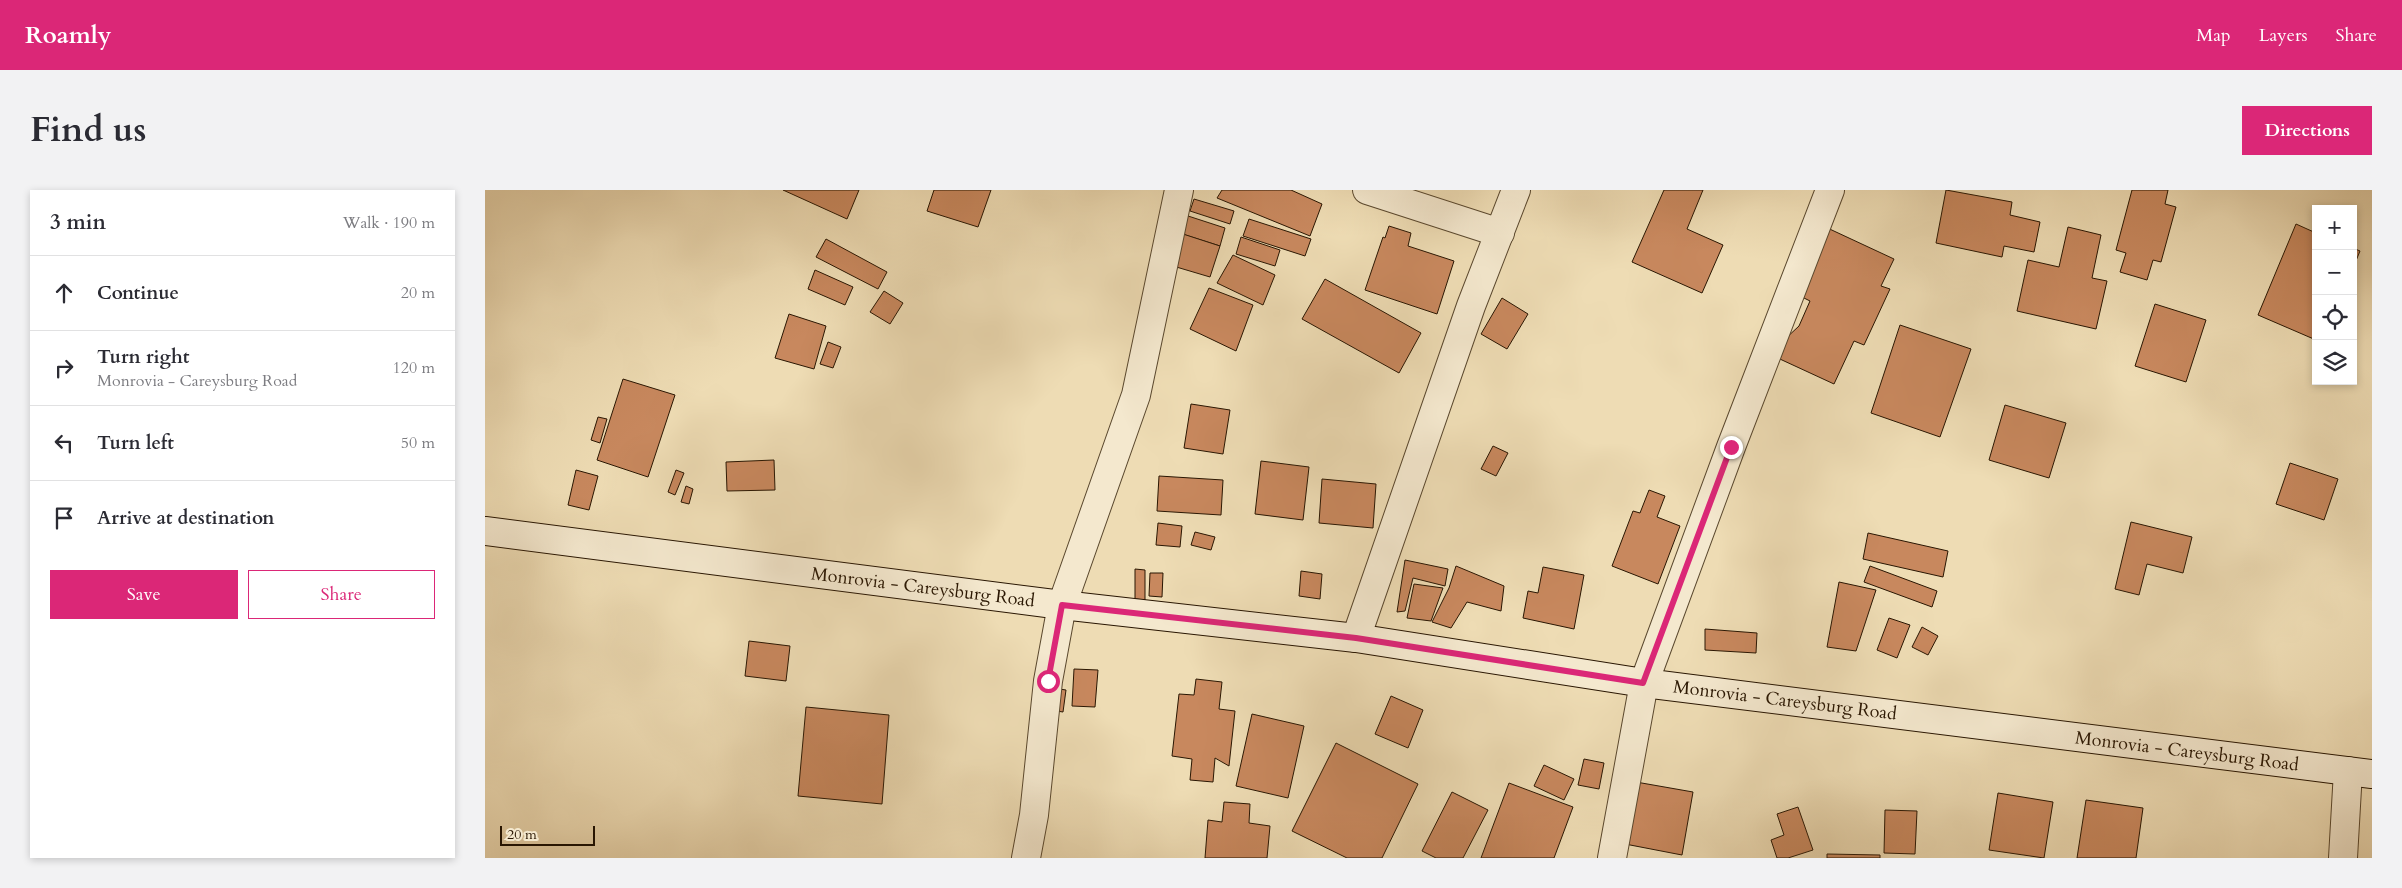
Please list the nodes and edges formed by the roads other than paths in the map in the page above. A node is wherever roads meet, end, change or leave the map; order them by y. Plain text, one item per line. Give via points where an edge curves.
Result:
1 (1179, 190) edge
2 (1367, 190) edge
3 (1516, 190) edge
4 (1830, 190) edge
5 (1499, 233) junction
6 (485, 531) edge
7 (1062, 605) junction
8 (1356, 638) junction
9 (1643, 683) junction
10 (2360, 773) edge
11 (1026, 858) edge
12 (1612, 858) edge
13 (2343, 858) edge

1 - 7 street via 1135,395
2 - 5 street
3 - 5 street
4 - 9 street
5 - 8 street
6 - 7 street, Monrovia - Careysburg Road
7 - 8 street, Monrovia - Careysburg Road
7 - 11 street via 1048,681 1034,815
8 - 9 street, Monrovia - Careysburg Road
9 - 10 street, Monrovia - Careysburg Road
9 - 12 street
10 - 13 street

